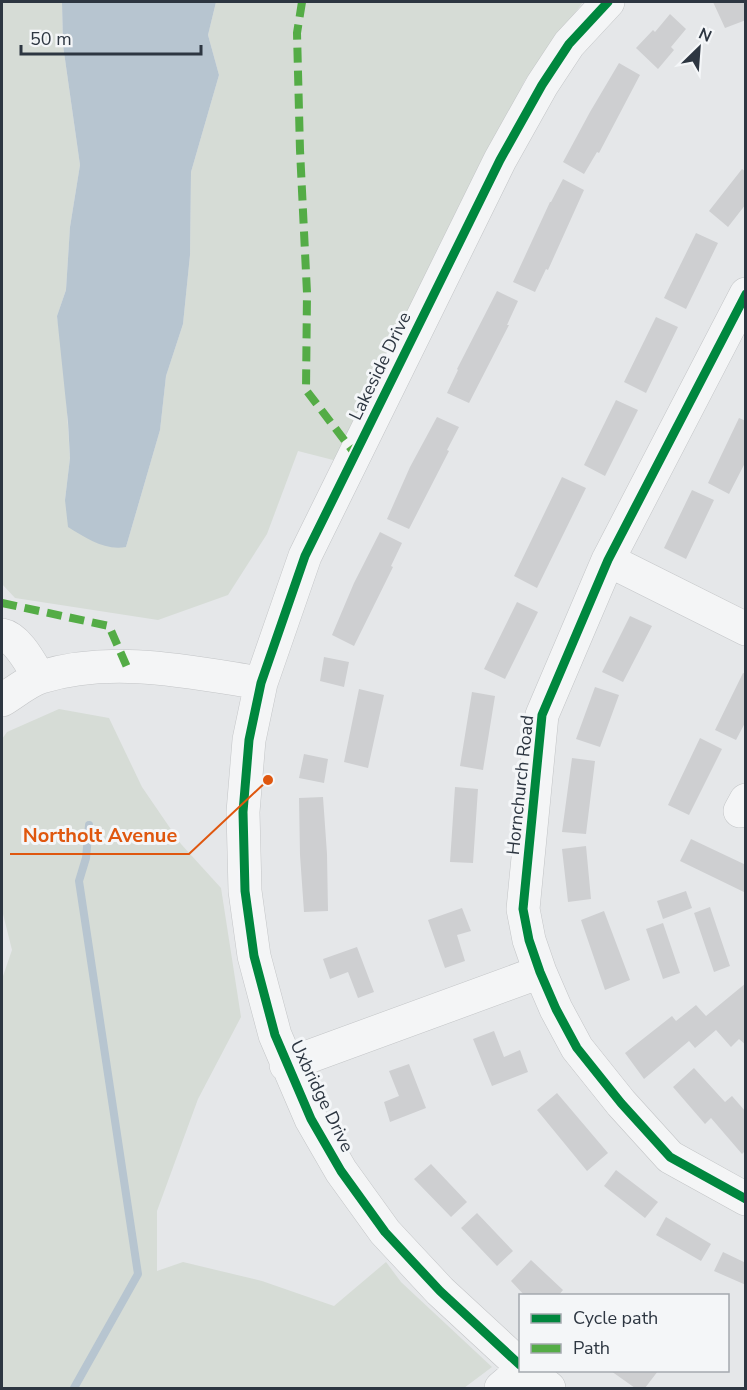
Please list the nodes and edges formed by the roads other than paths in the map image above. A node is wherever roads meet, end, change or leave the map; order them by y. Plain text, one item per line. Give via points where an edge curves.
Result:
1 (608, 2) edge
2 (746, 294) edge
3 (608, 560) junction
4 (746, 629) edge
5 (2, 635) edge
6 (39, 677) junction
7 (261, 683) junction
8 (2, 700) edge
9 (245, 773) joint
10 (540, 972) junction
11 (286, 1065) junction
12 (746, 1199) edge
13 (519, 1364) edge
14 (521, 1372) edge
15 (528, 1372) edge
16 (501, 1389) edge
17 (549, 1389) edge

1 - 7 street, Lakeside Drive via 568,44 500,160 305,556
2 - 3 street, Hornchurch Road
3 - 4 street
3 - 10 street, Hornchurch Road via 542,715 523,909
5 - 6 street via 25,653
6 - 7 street via 87,667 148,667
6 - 8 street
7 - 9 street, Lakeside Drive
9 - 11 street, Uxbridge Drive via 242,837 248,920 263,995
10 - 11 street
10 - 12 street, Hornchurch Road via 577,1048 621,1104 670,1157
11 - 13 street, Uxbridge Drive via 325,1145 369,1211 440,1291
14 - 16 street
15 - 17 street

